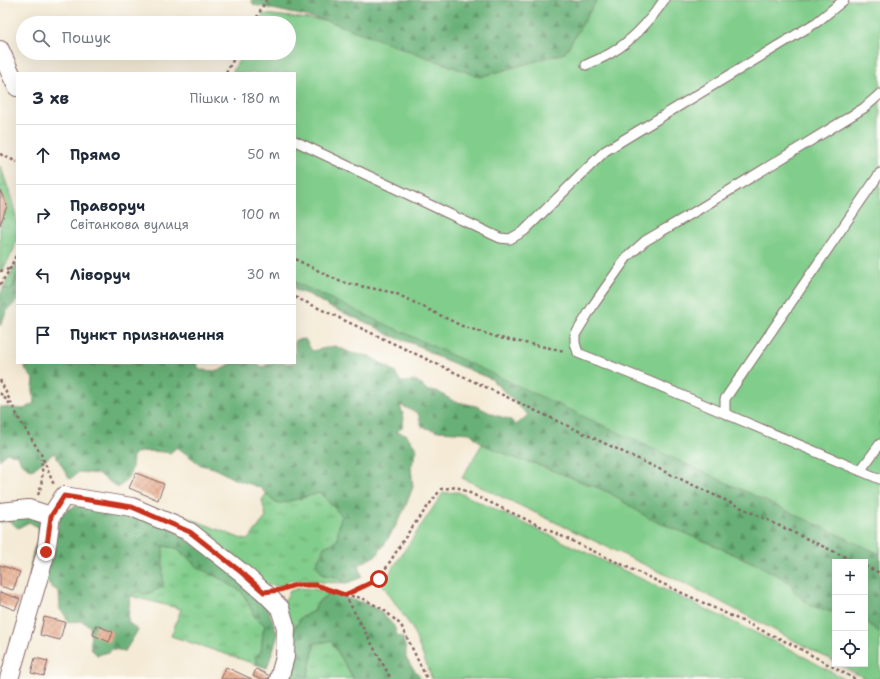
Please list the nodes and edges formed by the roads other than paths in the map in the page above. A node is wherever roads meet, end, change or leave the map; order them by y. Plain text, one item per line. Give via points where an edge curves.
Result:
1 (664, 0) edge
2 (844, 0) edge
3 (0, 50) edge
4 (586, 65) dead end
5 (16, 85) edge
6 (880, 94) edge
7 (296, 141) edge
8 (880, 173) edge
9 (725, 413) junction
10 (880, 444) edge
11 (860, 471) junction
12 (880, 479) edge
13 (0, 512) edge
14 (51, 516) junction
15 (9, 679) edge
16 (279, 679) edge

1 - 4 lane via 635,35 611,53
2 - 7 lane via 817,22 605,151 524,231 510,239 500,238
3 - 5 street
6 - 9 lane via 864,108 645,241 627,257 575,335 578,354
8 - 9 lane via 725,399
9 - 11 lane
10 - 11 lane
11 - 12 lane
13 - 14 street via 29,509
14 - 15 street via 46,552
14 - 16 street via 64,496 132,507 190,532 241,572 280,608 286,628 285,657

